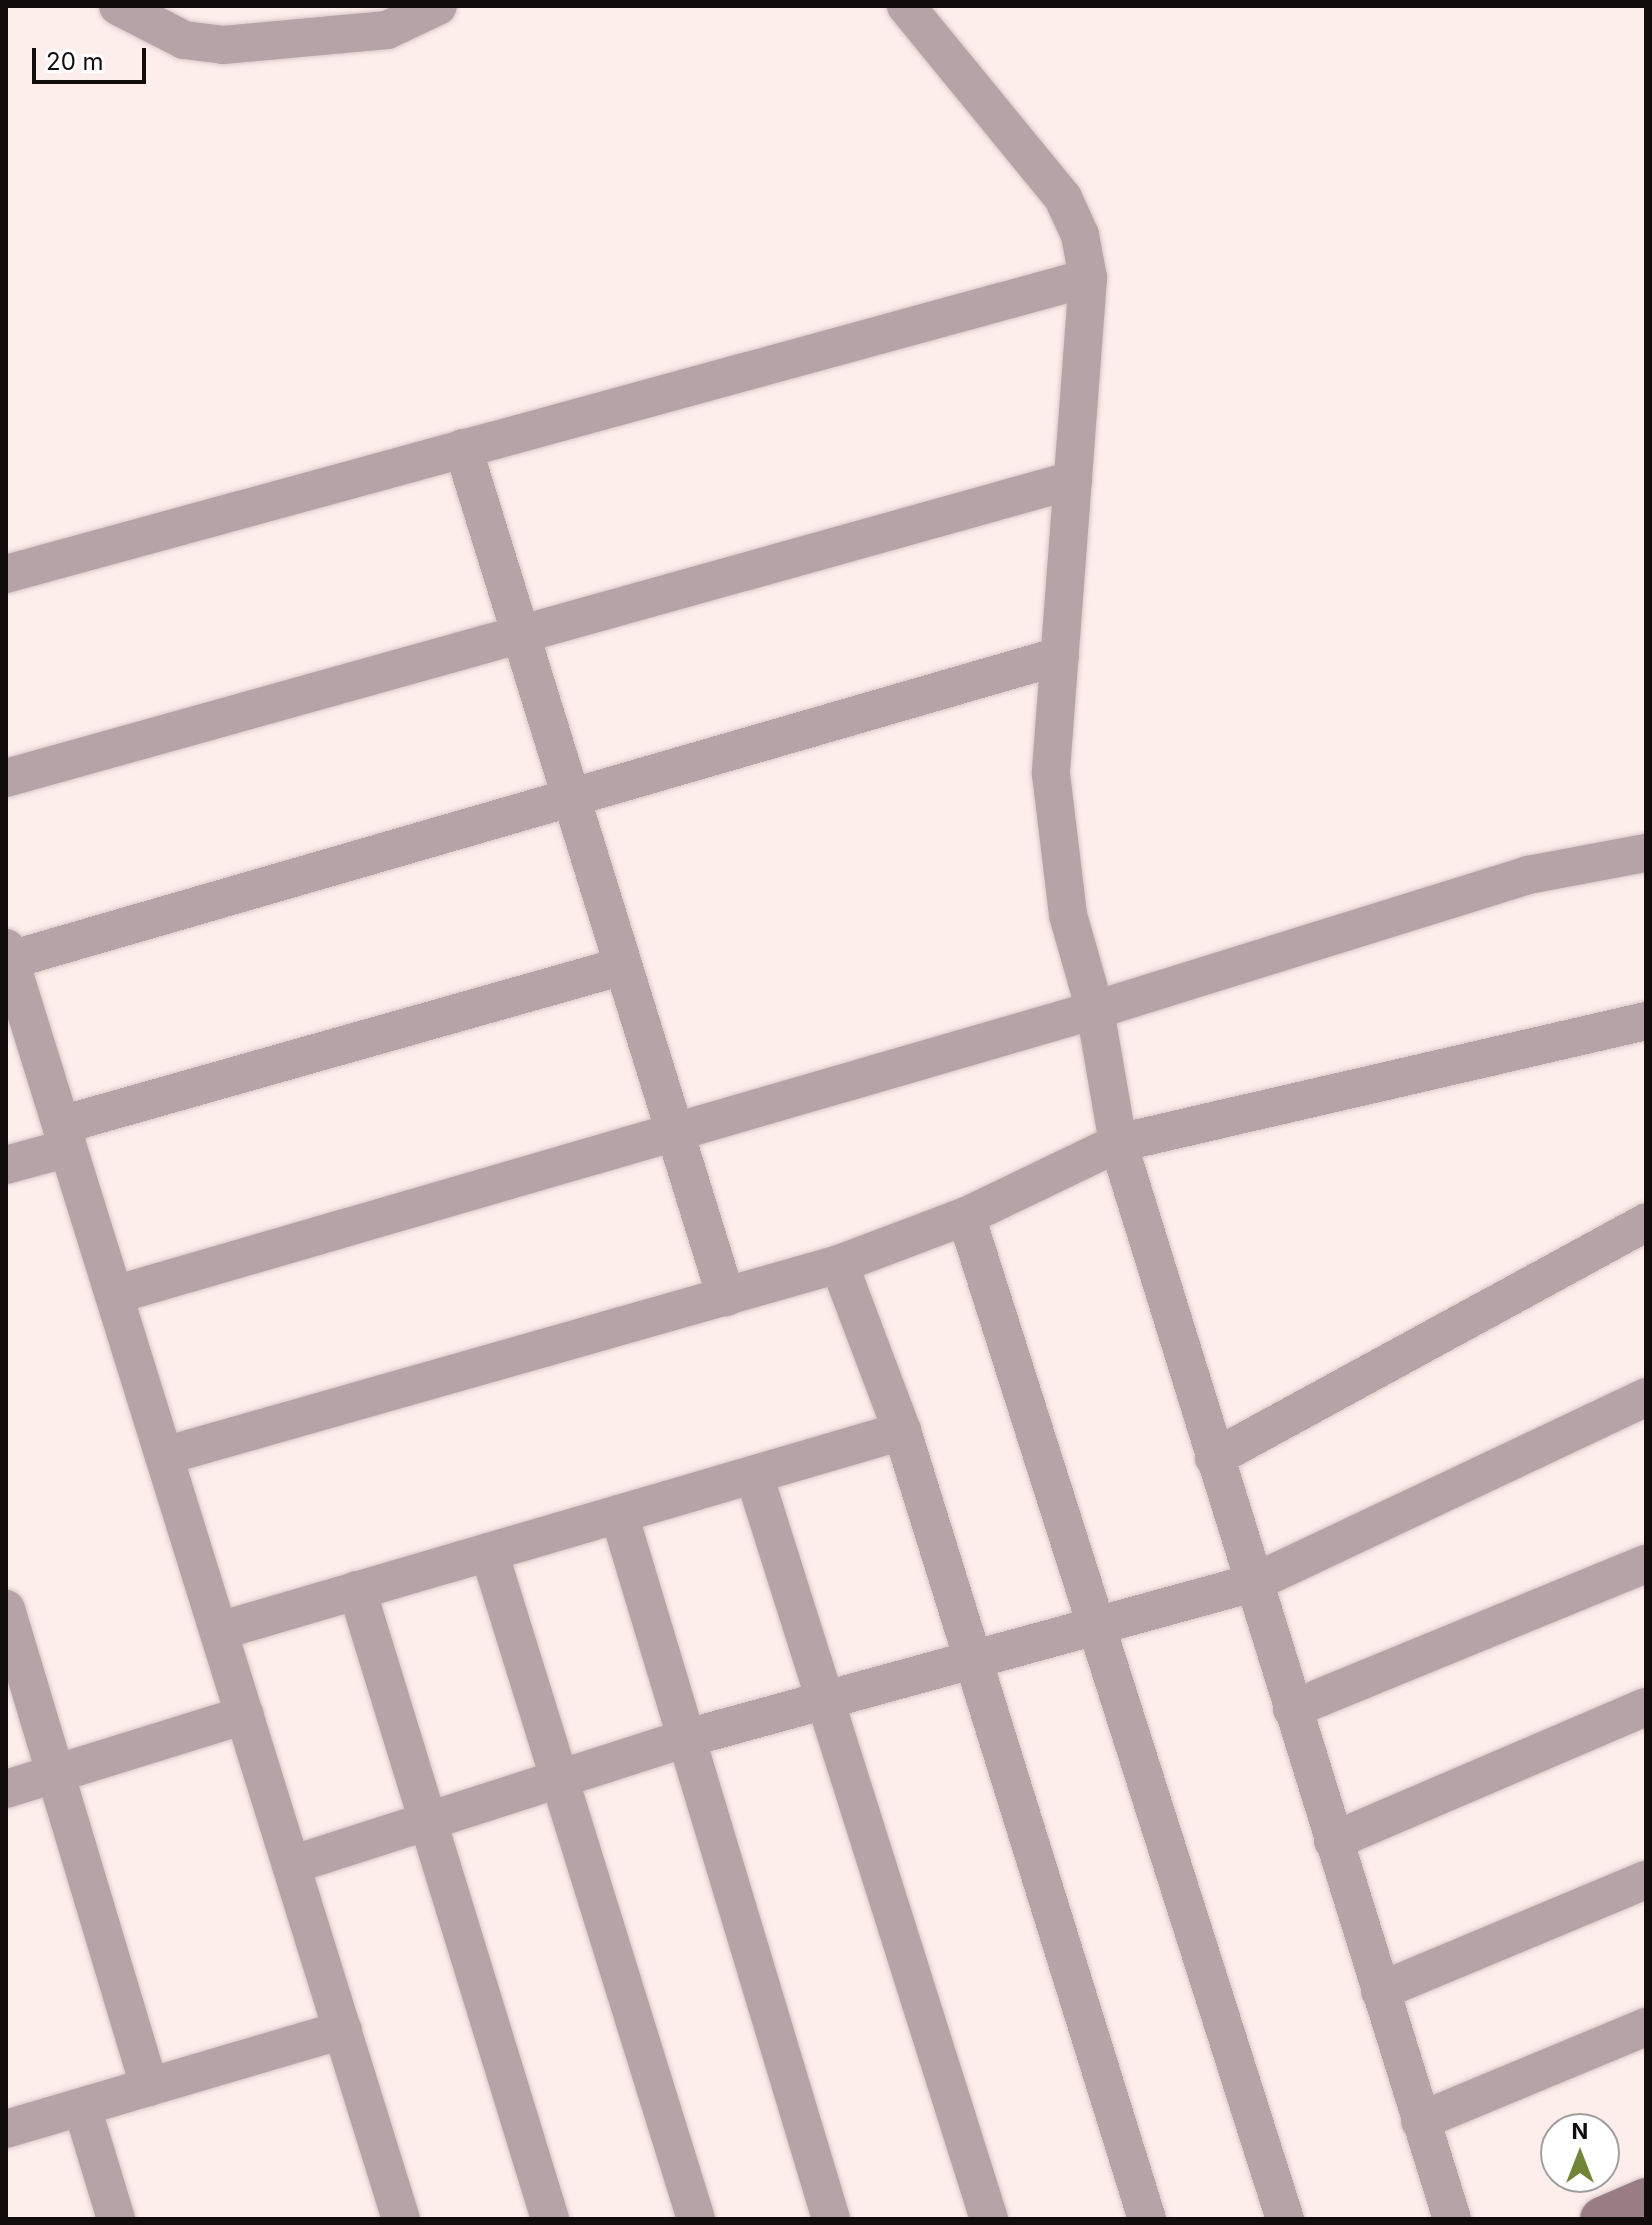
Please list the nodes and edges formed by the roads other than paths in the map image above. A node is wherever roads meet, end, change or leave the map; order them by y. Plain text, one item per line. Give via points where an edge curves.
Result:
1 (118, 6) edge
2 (438, 6) edge
3 (906, 6) edge
4 (1088, 278) junction
5 (463, 448) junction
6 (1073, 480) junction
7 (6, 574) edge
8 (521, 633) junction
9 (1060, 656) junction
10 (6, 778) edge
11 (571, 796) junction
12 (1646, 853) edge
13 (8, 954) edge
14 (623, 966) junction
15 (1095, 1010) junction
16 (1646, 1021) edge
17 (675, 1132) junction
18 (65, 1136) junction
19 (1118, 1143) junction
20 (6, 1165) edge
21 (966, 1216) junction
22 (1646, 1222) edge
23 (839, 1264) junction
24 (114, 1295) junction
25 (726, 1297) junction
26 (1646, 1397) edge
27 (902, 1431) junction
28 (164, 1456) junction
29 (1214, 1458) junction
30 (754, 1475) junction
31 (619, 1514) junction
32 (489, 1552) junction
33 (1646, 1564) edge
34 (1253, 1583) junction
35 (357, 1590) junction
36 (6, 1609) edge
37 (1102, 1625) junction
38 (219, 1631) junction
39 (973, 1659) junction
40 (825, 1698) junction
41 (1646, 1707) edge
42 (1292, 1709) junction
43 (245, 1715) junction
44 (687, 1738) junction
45 (56, 1774) junction
46 (560, 1779) junction
47 (6, 1789) edge
48 (428, 1822) junction
49 (1333, 1841) junction
50 (291, 1865) junction
51 (1646, 1880) edge
52 (1380, 1991) junction
53 (1646, 2027) edge
54 (343, 2030) junction
55 (149, 2087) junction
56 (82, 2107) junction
57 (1420, 2121) junction
58 (6, 2129) edge
59 (1646, 2200) edge
60 (116, 2219) edge
61 (401, 2219) edge
62 (550, 2219) edge
63 (696, 2219) edge
64 (831, 2219) edge
65 (989, 2219) edge
66 (1147, 2219) edge
67 (1285, 2219) edge
68 (1452, 2219) edge
69 (1602, 2219) edge

1 - 2 street via 184,40 223,45 387,30
3 - 4 street via 1063,198
4 - 5 street
4 - 6 street
5 - 7 street
5 - 8 street
6 - 8 street
6 - 9 street
8 - 10 street
8 - 11 street
9 - 11 street
9 - 15 street via 1051,774 1059,864
11 - 13 street
11 - 14 street
12 - 15 street via 1528,875
13 - 18 street
14 - 17 street
14 - 18 street
15 - 17 street
15 - 19 street
16 - 19 street
17 - 24 street
17 - 25 street
18 - 20 street
18 - 24 street
19 - 21 street
19 - 29 street
21 - 23 street
21 - 37 street
22 - 29 street
23 - 25 street
23 - 27 street
24 - 28 street
25 - 28 street
26 - 34 street
27 - 30 street
27 - 39 street
28 - 38 street
29 - 34 street
30 - 31 street
30 - 40 street
31 - 32 street
31 - 44 street
32 - 35 street
32 - 46 street
33 - 42 street
34 - 37 street
34 - 42 street
35 - 38 street
35 - 48 street
36 - 45 street
37 - 39 street
37 - 67 street
38 - 43 street
39 - 40 street
39 - 66 street
40 - 44 street
40 - 65 street
41 - 49 street
42 - 49 street
43 - 45 street
43 - 50 street
44 - 46 street
44 - 64 street
45 - 47 street
45 - 55 street
46 - 48 street
46 - 63 street
48 - 50 street
48 - 62 street
49 - 52 street
50 - 54 street
51 - 52 street
52 - 57 street
53 - 57 street
54 - 55 street
54 - 61 street
55 - 56 street
56 - 58 street
56 - 60 street
57 - 68 street
59 - 69 street

